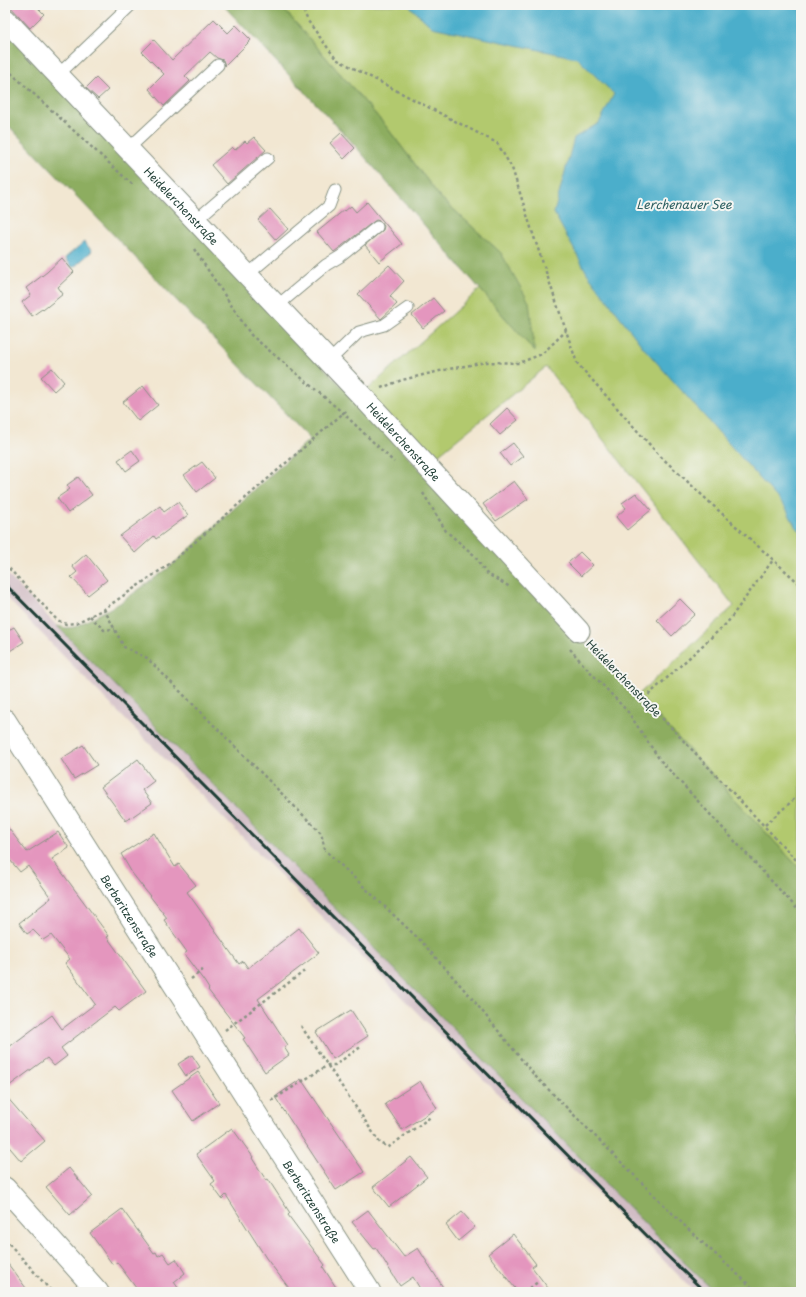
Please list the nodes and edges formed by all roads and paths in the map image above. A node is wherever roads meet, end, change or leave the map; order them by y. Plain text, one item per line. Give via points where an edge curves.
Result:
1 (131, 5) edge
2 (301, 5) edge
3 (5, 19) edge
4 (218, 65) dead end
5 (5, 71) edge
6 (58, 75) junction
7 (128, 149) junction
8 (268, 158) dead end
9 (135, 187) dead end
10 (335, 190) dead end
11 (196, 220) junction
12 (377, 227) dead end
13 (190, 244) dead end
14 (247, 275) junction
15 (277, 306) junction
16 (408, 308) dead end
17 (566, 331) junction
18 (329, 361) junction
19 (362, 396) junction
20 (343, 413) junction
21 (397, 464) dead end
22 (422, 492) dead end
23 (773, 560) junction
24 (5, 564) edge
25 (801, 585) edge
26 (511, 588) dead end
27 (104, 609) junction
28 (90, 616) junction
29 (115, 629) junction
30 (573, 638) junction
31 (644, 699) junction
32 (5, 720) edge
33 (801, 794) edge
34 (765, 825) dead end
35 (801, 865) edge
36 (801, 914) edge
37 (204, 969) dead end
38 (306, 970) dead end
39 (197, 974) dead end
40 (301, 1026) dead end
41 (209, 1041) junction
42 (362, 1046) dead end
43 (328, 1065) junction
44 (254, 1111) junction
45 (432, 1116) dead end
46 (5, 1188) edge
47 (5, 1239) edge
48 (539, 1281) dead end
49 (52, 1292) edge
50 (98, 1292) edge
51 (370, 1292) edge
52 (525, 1292) edge
53 (757, 1292) edge

1 - 6 lane
2 - 17 path via 308,21 336,59 497,143 512,168
3 - 6 street, Heidelerchenstraße
4 - 7 lane
5 - 9 path via 11,73
6 - 7 street, Heidelerchenstraße
7 - 11 street, Heidelerchenstraße
8 - 11 lane
10 - 14 lane via 329,206
11 - 14 street, Heidelerchenstraße
12 - 15 lane
13 - 20 path via 251,335
14 - 15 street, Heidelerchenstraße
15 - 18 street, Heidelerchenstraße
16 - 18 lane via 384,325 359,332
17 - 19 path via 542,354 519,363 486,362 444,370 402,380
17 - 23 path via 577,363 658,454
18 - 19 street, Heidelerchenstraße
19 - 20 path
19 - 30 street, Heidelerchenstraße
20 - 21 path
20 - 27 path via 171,563
22 - 26 path via 446,531 474,555 486,573
23 - 25 path
23 - 31 path via 727,623
24 - 28 path via 57,620 66,624 76,623
27 - 28 path
27 - 29 path
28 - 29 path via 104,630
29 - 53 path via 124,648 147,658 321,834 325,850 421,941 535,1076 690,1231
30 - 31 path, Heidelerchenstraße
30 - 36 path via 582,663 628,712 660,760
31 - 35 path, Heidelerchenstraße
32 - 41 street, Berberitzenstraße
33 - 34 path
37 - 39 path
38 - 41 path
40 - 43 path
41 - 44 street, Berberitzenstraße
42 - 43 path via 335,1065
43 - 44 path
43 - 45 path via 380,1144 389,1148
44 - 51 street, Berberitzenstraße
46 - 50 street
47 - 49 path
48 - 52 path

